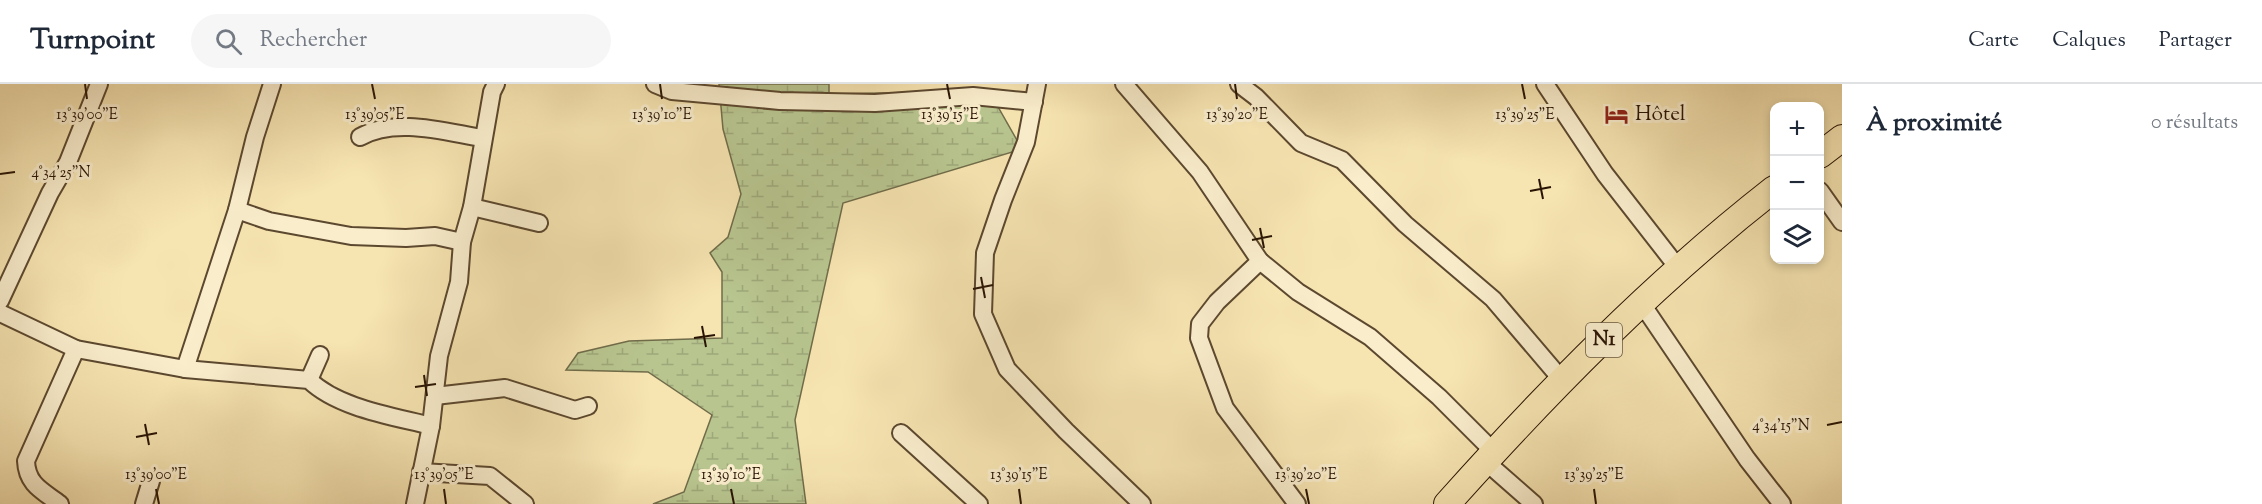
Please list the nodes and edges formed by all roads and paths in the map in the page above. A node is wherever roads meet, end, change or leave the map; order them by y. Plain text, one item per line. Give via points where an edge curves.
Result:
1 (99, 84) edge
2 (272, 84) edge
3 (496, 84) edge
4 (655, 84) edge
5 (1037, 84) edge
6 (1124, 84) edge
7 (1239, 84) edge
8 (1545, 84) edge
9 (1034, 102) junction
10 (360, 138) dead end
11 (482, 138) junction
12 (1842, 138) edge
13 (1824, 152) edge
14 (1770, 192) edge
15 (1824, 197) edge
16 (472, 207) junction
17 (237, 210) junction
18 (1842, 222) edge
19 (539, 223) dead end
20 (462, 242) junction
21 (1260, 261) junction
22 (1679, 269) junction
23 (0, 301) edge
24 (1642, 304) junction
25 (0, 313) edge
26 (76, 350) junction
27 (320, 355) dead end
28 (185, 369) junction
29 (309, 380) junction
30 (1562, 380) junction
31 (435, 396) junction
32 (588, 406) dead end
33 (430, 426) junction
34 (901, 433) dead end
35 (1489, 457) junction
36 (422, 472) junction
37 (151, 481) dead end
38 (60, 504) edge
39 (144, 504) edge
40 (415, 504) edge
41 (525, 504) edge
42 (979, 504) edge
43 (1142, 504) edge
44 (1297, 504) edge
45 (1447, 504) edge
46 (1534, 504) edge
47 (1782, 504) edge

1 - 23 street via 68,162
2 - 17 street
3 - 11 street
4 - 9 street via 672,91 780,101 875,103 973,96
5 - 9 street
6 - 21 street via 1200,172
7 - 30 street via 1301,143 1342,160 1405,224 1493,300
8 - 22 street via 1605,174
9 - 43 street via 1026,142 985,253 983,314 1007,369
10 - 11 street via 372,130 414,127
11 - 16 street
12 - 13 highway
14 - 22 highway, N1
15 - 18 street
16 - 19 street
16 - 20 street
17 - 20 street via 269,221 351,236 435,236
17 - 28 street
20 - 31 street via 459,282 440,356
21 - 35 street via 1298,291 1370,337 1439,397
21 - 44 street via 1217,302 1200,324 1198,338 1226,408
22 - 24 highway, N1
24 - 30 highway, N1
24 - 47 street
25 - 26 street
26 - 28 street
26 - 38 street via 26,461 26,474
27 - 29 street
28 - 29 street
29 - 33 street via 321,392 370,411
30 - 35 highway, N1
31 - 32 street via 505,388 575,410
31 - 33 street
33 - 36 street
34 - 42 street
35 - 45 highway, N1
35 - 46 street
36 - 40 street
36 - 41 street via 490,476
37 - 39 street

